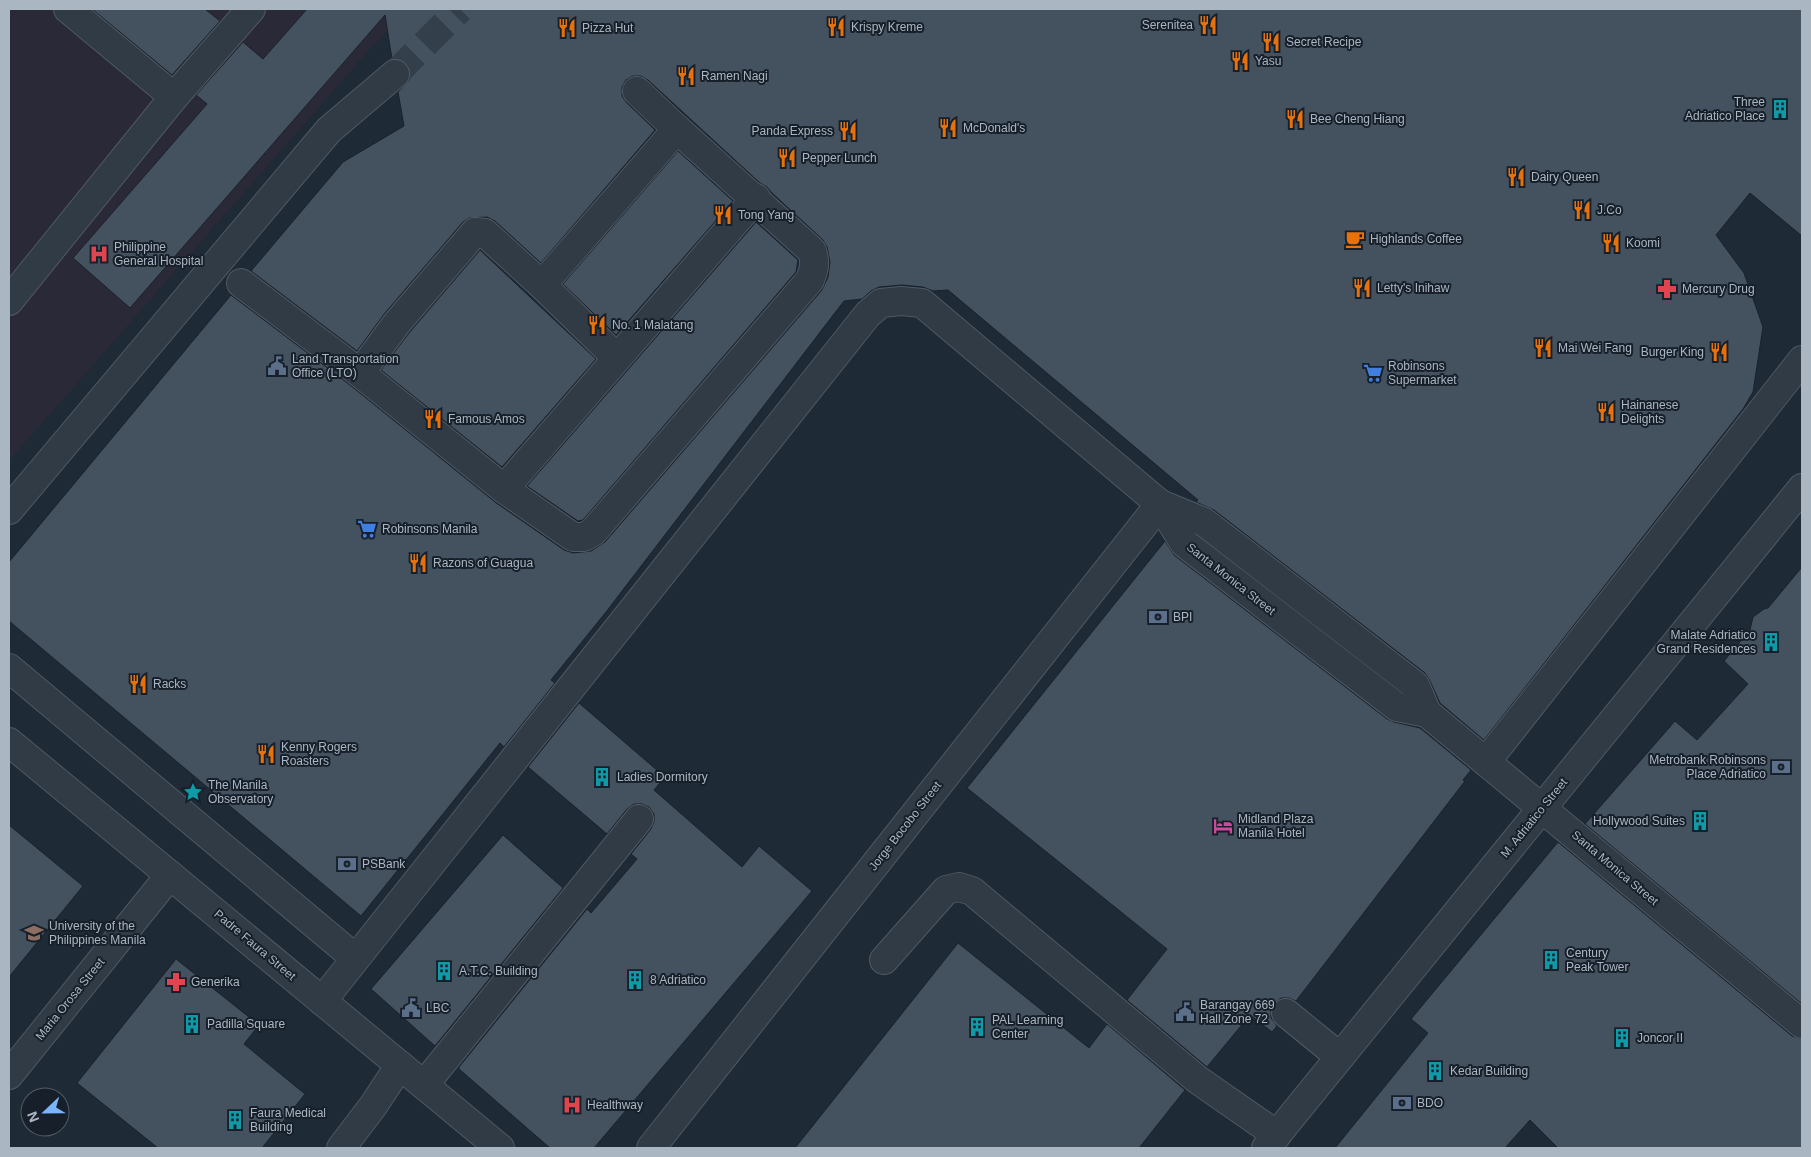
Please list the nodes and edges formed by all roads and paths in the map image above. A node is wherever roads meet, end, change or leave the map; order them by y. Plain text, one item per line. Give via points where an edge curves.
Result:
1 (68, 9) edge
2 (251, 9) edge
3 (395, 74) tunnel mouth
4 (637, 91) dead end
5 (174, 97) junction
6 (677, 129) junction
7 (756, 198) junction
8 (242, 283) dead end
9 (542, 285) junction
10 (9, 301) edge
11 (617, 358) junction
12 (1802, 360) edge
13 (360, 373) junction
14 (1802, 488) edge
15 (504, 489) junction
16 (1160, 504) junction
17 (9, 510) edge
18 (9, 668) edge
19 (9, 742) edge
20 (1486, 762) junction
21 (1542, 807) junction
22 (639, 819) dead end
23 (170, 875) junction
24 (355, 958) junction
25 (884, 960) dead end
26 (322, 1001) junction
27 (1286, 1013) dead end
28 (1802, 1024) edge
29 (1340, 1057) junction
30 (400, 1066) junction
31 (9, 1075) edge
32 (424, 1085) junction
33 (1271, 1142) edge
34 (341, 1148) edge
35 (500, 1148) edge
36 (650, 1148) edge

1 - 5 street
2 - 5 street
3 - 17 street via 328,130
4 - 6 street
5 - 10 street
6 - 7 street
6 - 9 street
7 - 11 street
7 - 15 street via 812,251 815,268 810,280 593,532 573,538
8 - 13 street
9 - 11 street
9 - 13 street via 485,233 475,232 397,323
11 - 15 street
12 - 20 street
13 - 15 street
14 - 21 street, M. Adriatico Street
16 - 20 street, Santa Monica Street via 1204,522 1415,685 1428,713
16 - 24 street, Santa Monica Street via 922,303 881,303 868,314
16 - 36 street, Jorge Bocobo Street
18 - 24 street
19 - 23 street, Padre Faura Street
20 - 21 street, Santa Monica Street
21 - 28 street, Santa Monica Street
21 - 29 street, M. Adriatico Street
22 - 32 street
23 - 26 street, Padre Faura Street
23 - 31 street, Maria Orosa Street
24 - 26 street
25 - 33 street via 946,890 959,887 972,890
26 - 30 street, Padre Faura Street
27 - 29 street
29 - 33 street, M. Adriatico Street
30 - 32 street, Padre Faura Street
30 - 34 street
32 - 35 street, Padre Faura Street

